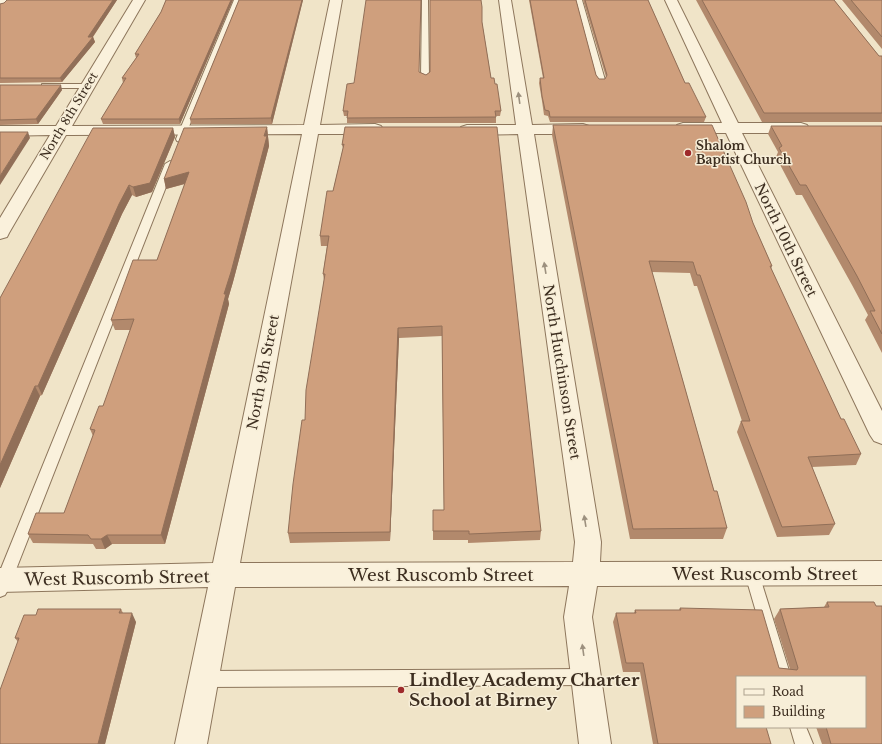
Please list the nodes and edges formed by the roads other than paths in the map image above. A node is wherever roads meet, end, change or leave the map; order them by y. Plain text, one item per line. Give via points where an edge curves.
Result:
1 (4, 0) edge
2 (139, 0) edge
3 (237, 0) edge
4 (336, 0) edge
5 (425, 0) edge
6 (505, 0) edge
7 (579, 0) edge
8 (671, 0) edge
9 (0, 4) edge
10 (425, 77) edge
11 (600, 80) edge
12 (40, 86) edge
13 (88, 86) junction
14 (668, 128) edge
15 (732, 128) junction
16 (819, 128) edge
17 (311, 129) junction
18 (596, 129) edge
19 (390, 130) edge
20 (453, 130) edge
21 (524, 130) junction
22 (0, 131) edge
23 (60, 131) junction
24 (183, 131) junction
25 (0, 233) edge
26 (882, 435) edge
27 (882, 573) edge
28 (585, 574) junction
29 (752, 574) junction
30 (223, 575) junction
31 (1, 583) edge
32 (783, 676) edge
33 (586, 677) junction
34 (203, 679) junction
35 (798, 728) edge
36 (191, 744) edge
37 (596, 744) edge
38 (804, 744) edge

1 - 9 street
2 - 13 street, North 8th Street
3 - 24 lane
4 - 17 street, North 9th Street
5 - 10 lane
21 -> 6 street, North Hutchinson Street
7 - 11 lane
8 - 15 street, North 10th Street
12 - 13 lane
13 - 23 street, North 8th Street
14 - 15 street
15 - 16 street
15 - 26 street, North 10th Street
17 - 19 street
17 - 24 street
17 - 30 street, North 9th Street
18 - 21 street
20 - 21 street
28 -> 21 street, North Hutchinson Street via 588,542
22 - 23 street
23 - 24 street
23 - 25 street, North 8th Street
24 - 31 lane
27 - 29 street, West Ruscomb Street
28 - 29 street, West Ruscomb Street
28 - 30 street, West Ruscomb Street
33 -> 28 street, North Hutchinson Street via 578,617
29 - 32 lane
30 - 31 street, West Ruscomb Street
30 - 34 street, North 9th Street
33 - 34 lane
33 - 37 street, North Hutchinson Street
34 - 36 street, North 9th Street
35 - 38 lane

